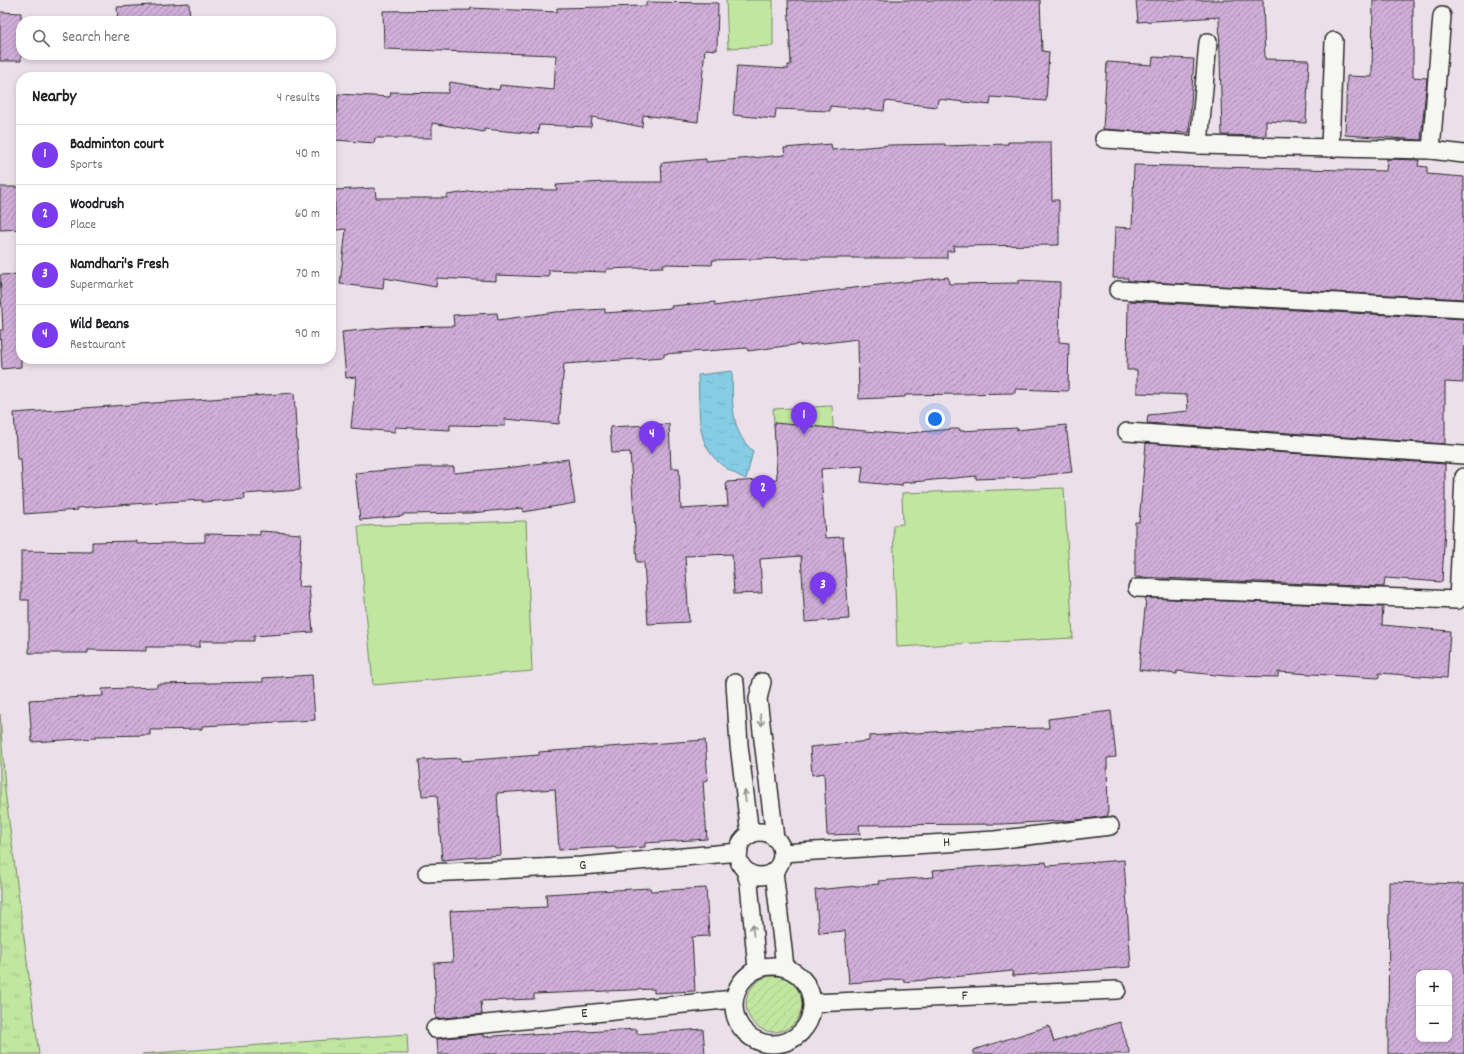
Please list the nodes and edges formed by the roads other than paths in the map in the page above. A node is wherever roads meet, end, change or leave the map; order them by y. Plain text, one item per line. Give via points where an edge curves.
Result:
1 (1442, 16) dead end
2 (1334, 41) dead end
3 (1208, 42) dead end
4 (1104, 139) dead end
5 (1199, 145) junction
6 (1330, 148) junction
7 (1431, 150) junction
8 (1464, 154) edge
9 (1118, 290) dead end
10 (1464, 310) edge
11 (1127, 432) dead end
12 (1464, 455) edge
13 (1464, 477) edge
14 (1137, 588) dead end
15 (1461, 600) edge
16 (762, 682) dead end
17 (735, 683) dead end
18 (1110, 826) dead end
19 (750, 835) junction
20 (775, 838) junction
21 (738, 852) junction
22 (782, 853) junction
23 (745, 870) junction
24 (774, 871) junction
25 (427, 873) dead end
26 (785, 967) junction
27 (757, 969) junction
28 (1117, 990) dead end
29 (734, 1000) junction
30 (812, 1003) junction
31 (435, 1029) dead end
32 (761, 1048) edge
33 (787, 1048) edge

1 - 7 street
2 - 6 street
3 - 5 street
4 - 5 street
5 - 6 street
6 - 7 street
7 - 8 street
9 - 10 street
11 - 12 street
13 - 15 street
14 - 15 street
16 -> 20 street via 758,699
19 -> 17 street via 739,745
18 - 22 street, H via 995,840
19 - 20 street via 763,832
19 - 21 street via 744,839
20 - 22 street
21 - 23 street
21 - 25 street, G via 582,866
22 - 24 street via 779,866
23 - 24 street via 762,876
27 -> 23 street via 749,883
24 - 26 street
26 - 27 street via 771,965
26 - 30 street via 796,972 804,981 810,991
27 - 29 street via 741,981
28 - 30 street, F
29 - 31 street, E
29 - 32 street via 734,1013 739,1026
30 - 33 street via 806,1027
32 - 33 street via 774,1045

